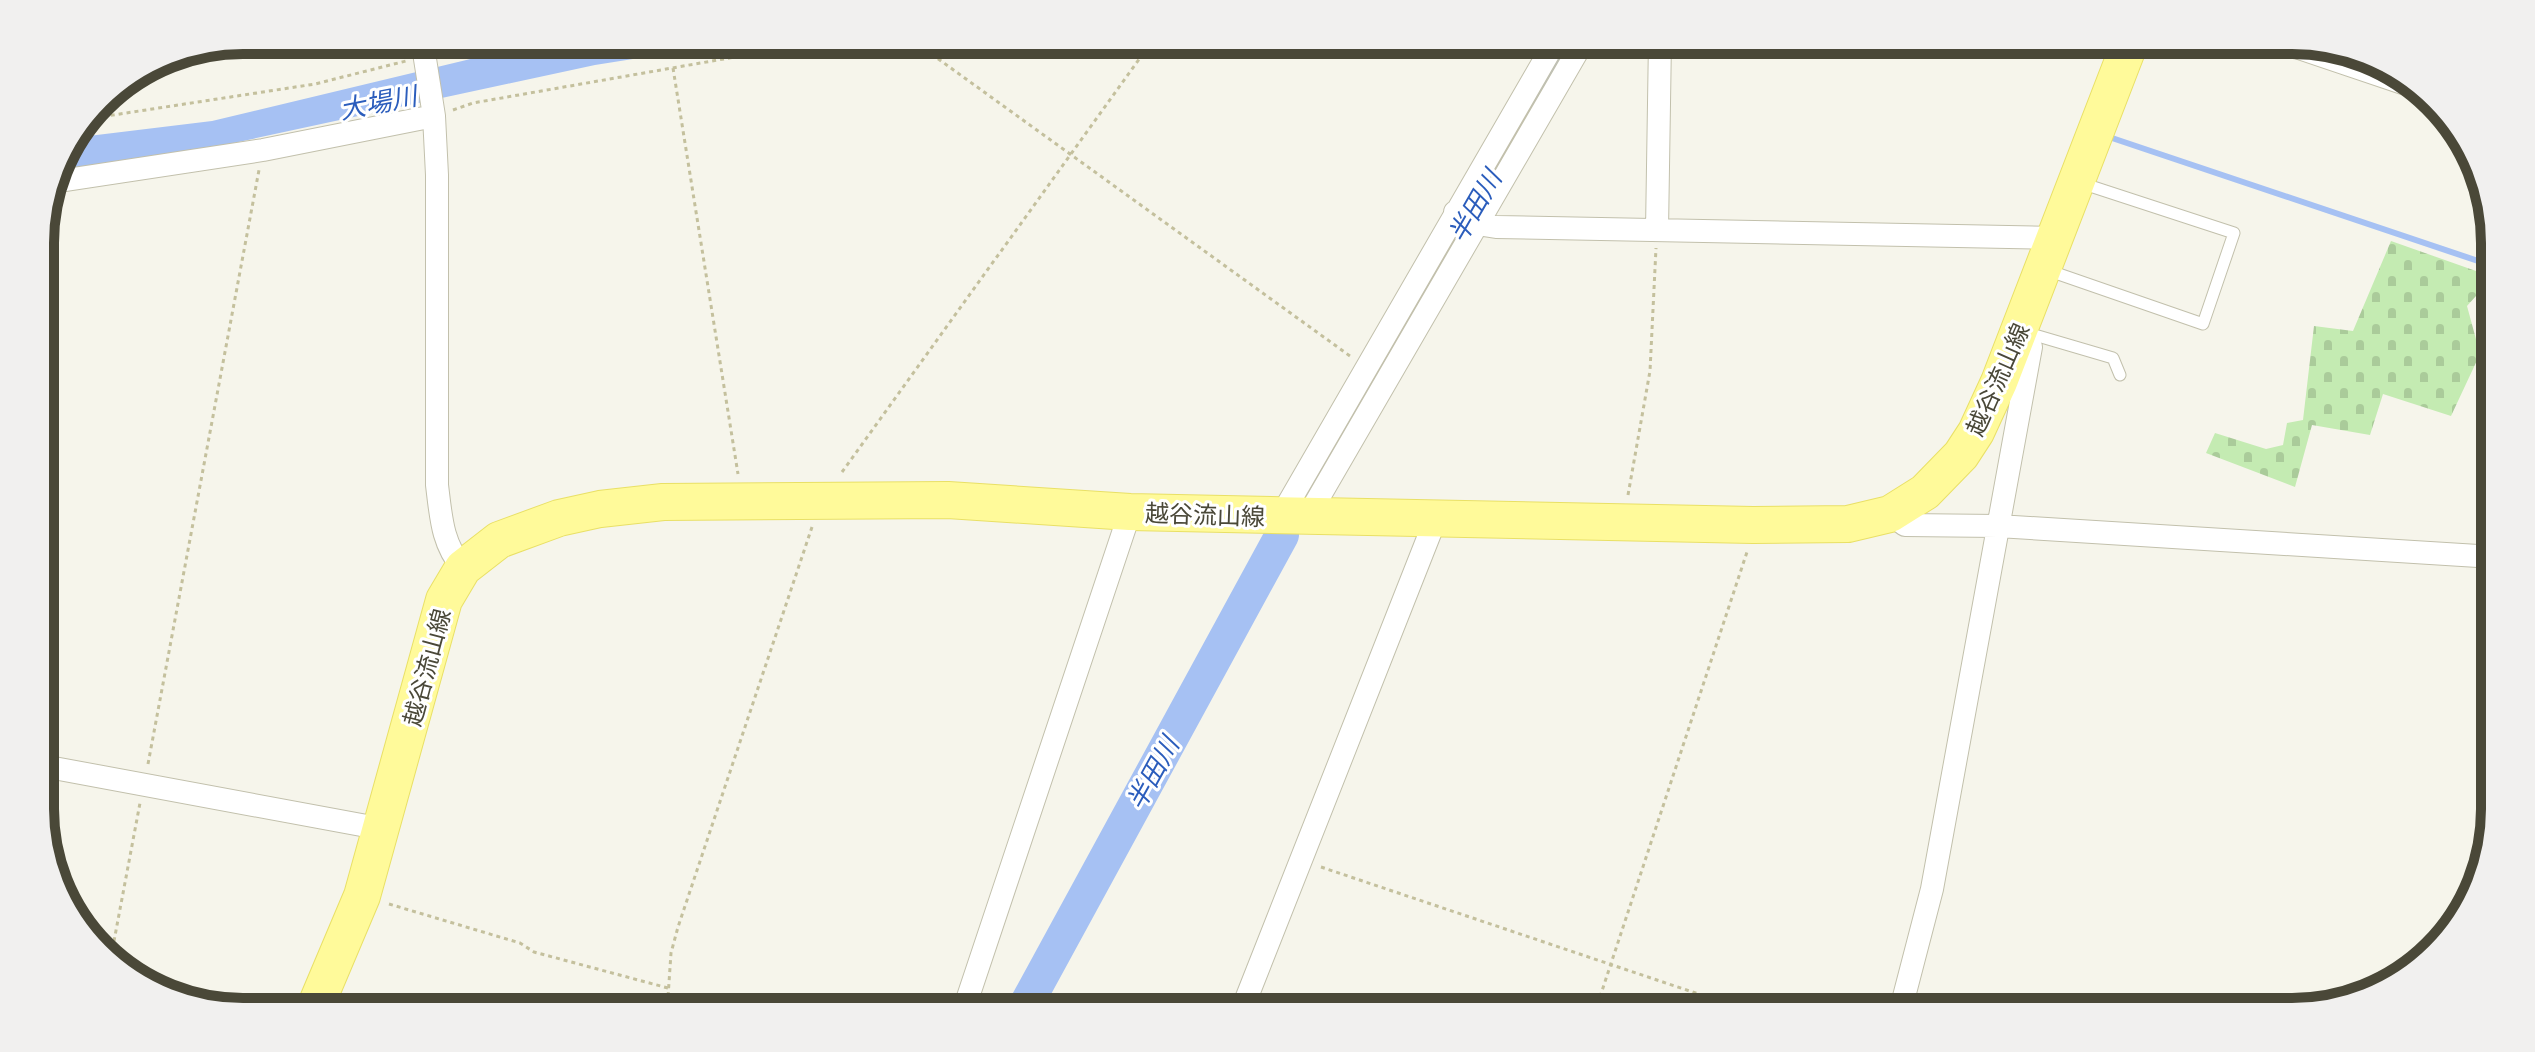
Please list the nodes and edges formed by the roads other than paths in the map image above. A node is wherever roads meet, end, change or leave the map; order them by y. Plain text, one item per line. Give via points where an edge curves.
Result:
1 (424, 54) edge
2 (1549, 54) edge
3 (1575, 54) edge
4 (1660, 54) edge
5 (2126, 54) edge
6 (2328, 58) edge
7 (2379, 75) edge
8 (434, 111) junction
9 (65, 180) edge
10 (2076, 181) junction
11 (1466, 218) junction
12 (1657, 230) junction
13 (2049, 253) junction
14 (2023, 341) junction
15 (2120, 375) dead end
16 (1130, 512) junction
17 (1890, 514) junction
18 (1295, 516) junction
19 (1436, 518) junction
20 (1998, 526) junction
21 (2481, 556) edge
22 (463, 568) junction
23 (54, 768) edge
24 (383, 829) junction
25 (319, 998) edge
26 (968, 998) edge
27 (1247, 998) edge
28 (1904, 998) edge

1 - 8 street
2 - 11 street
3 - 11 street
4 - 12 street
5 - 10 main road, 越谷流山線
6 - 7 street
8 - 9 street via 263,150
8 - 22 street via 437,485 442,530 450,554
10 - 13 main road, 越谷流山線
10 - 13 lane via 2234,233 2203,324
11 - 12 street
11 - 18 street
11 - 18 street via 1367,366
12 - 13 street
13 - 14 main road, 越谷流山線
14 - 15 lane via 2038,336 2113,358
14 - 17 main road, 越谷流山線 via 1961,455 1925,492
14 - 20 street via 2019,430
16 - 18 main road, 越谷流山線
16 - 22 main road, 越谷流山線 via 948,500 634,504 559,518 499,540
16 - 26 street
17 - 19 main road, 越谷流山線 via 1848,524 1753,525
17 - 20 street via 1905,525
18 - 19 main road, 越谷流山線
19 - 27 street
20 - 21 street
20 - 28 street via 1932,889
22 - 24 main road, 越谷流山線 via 436,625
23 - 24 street
24 - 25 main road, 越谷流山線 via 362,896

